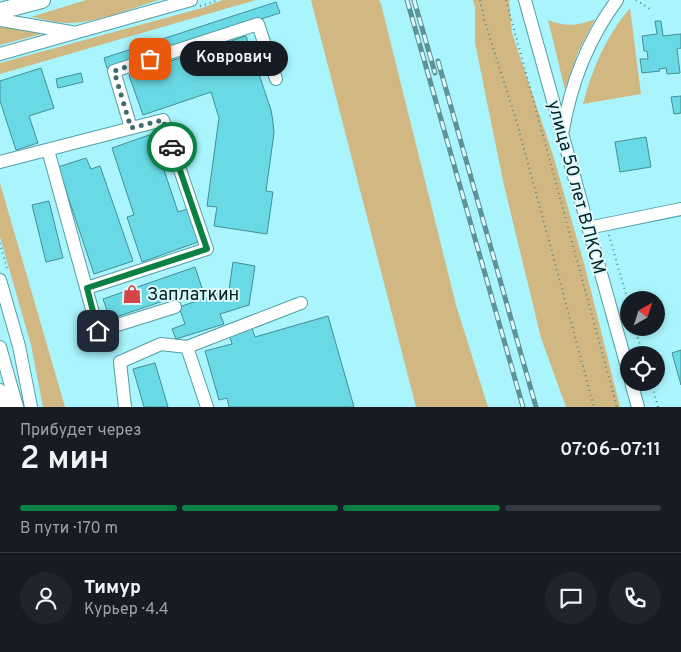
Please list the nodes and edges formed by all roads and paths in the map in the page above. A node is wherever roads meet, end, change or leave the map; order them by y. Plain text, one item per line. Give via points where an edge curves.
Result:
1 (191, 0) edge
2 (480, 0) edge
3 (506, 0) edge
4 (525, 0) edge
5 (617, 0) edge
6 (636, 0) edge
7 (39, 1) edge
8 (650, 9) dead end
9 (0, 11) edge
10 (0, 20) edge
11 (75, 33) junction
12 (0, 54) edge
13 (276, 79) dead end
14 (131, 128) junction
15 (562, 135) junction
16 (48, 150) junction
17 (0, 162) edge
18 (681, 208) edge
19 (606, 224) junction
20 (588, 228) junction
21 (0, 280) edge
22 (87, 288) junction
23 (625, 291) edge
24 (300, 303) dead end
25 (175, 307) dead end
26 (621, 346) edge
27 (0, 347) edge
28 (187, 347) junction
29 (0, 390) edge
30 (634, 391) edge
31 (654, 391) edge
32 (5, 407) edge
33 (17, 407) edge
34 (32, 407) edge
35 (125, 407) edge
36 (207, 407) edge
37 (594, 407) edge
38 (617, 407) edge
39 (638, 407) edge
40 (658, 407) edge

1 - 11 street
2 - 37 path via 518,123
3 - 38 path
4 - 15 street, улица 50 лет ВЛКСМ
5 - 15 street via 584,57
6 - 8 path
7 - 9 main road
10 - 11 street
11 - 12 street
13 - 14 street via 258,24 114,71
14 - 16 street
14 - 22 street via 163,120 207,249
15 - 20 street, улица 50 лет ВЛКСМ
16 - 17 street
16 - 22 street
18 - 19 street
19 - 20 street
19 - 23 path
20 - 26 street, улица 50 лет ВЛКСМ
21 - 34 street
22 - 25 street via 98,331
24 - 28 street
27 - 33 street
28 - 35 street via 161,344 120,362
28 - 36 street
29 - 32 street
30 - 39 street
31 - 40 path

